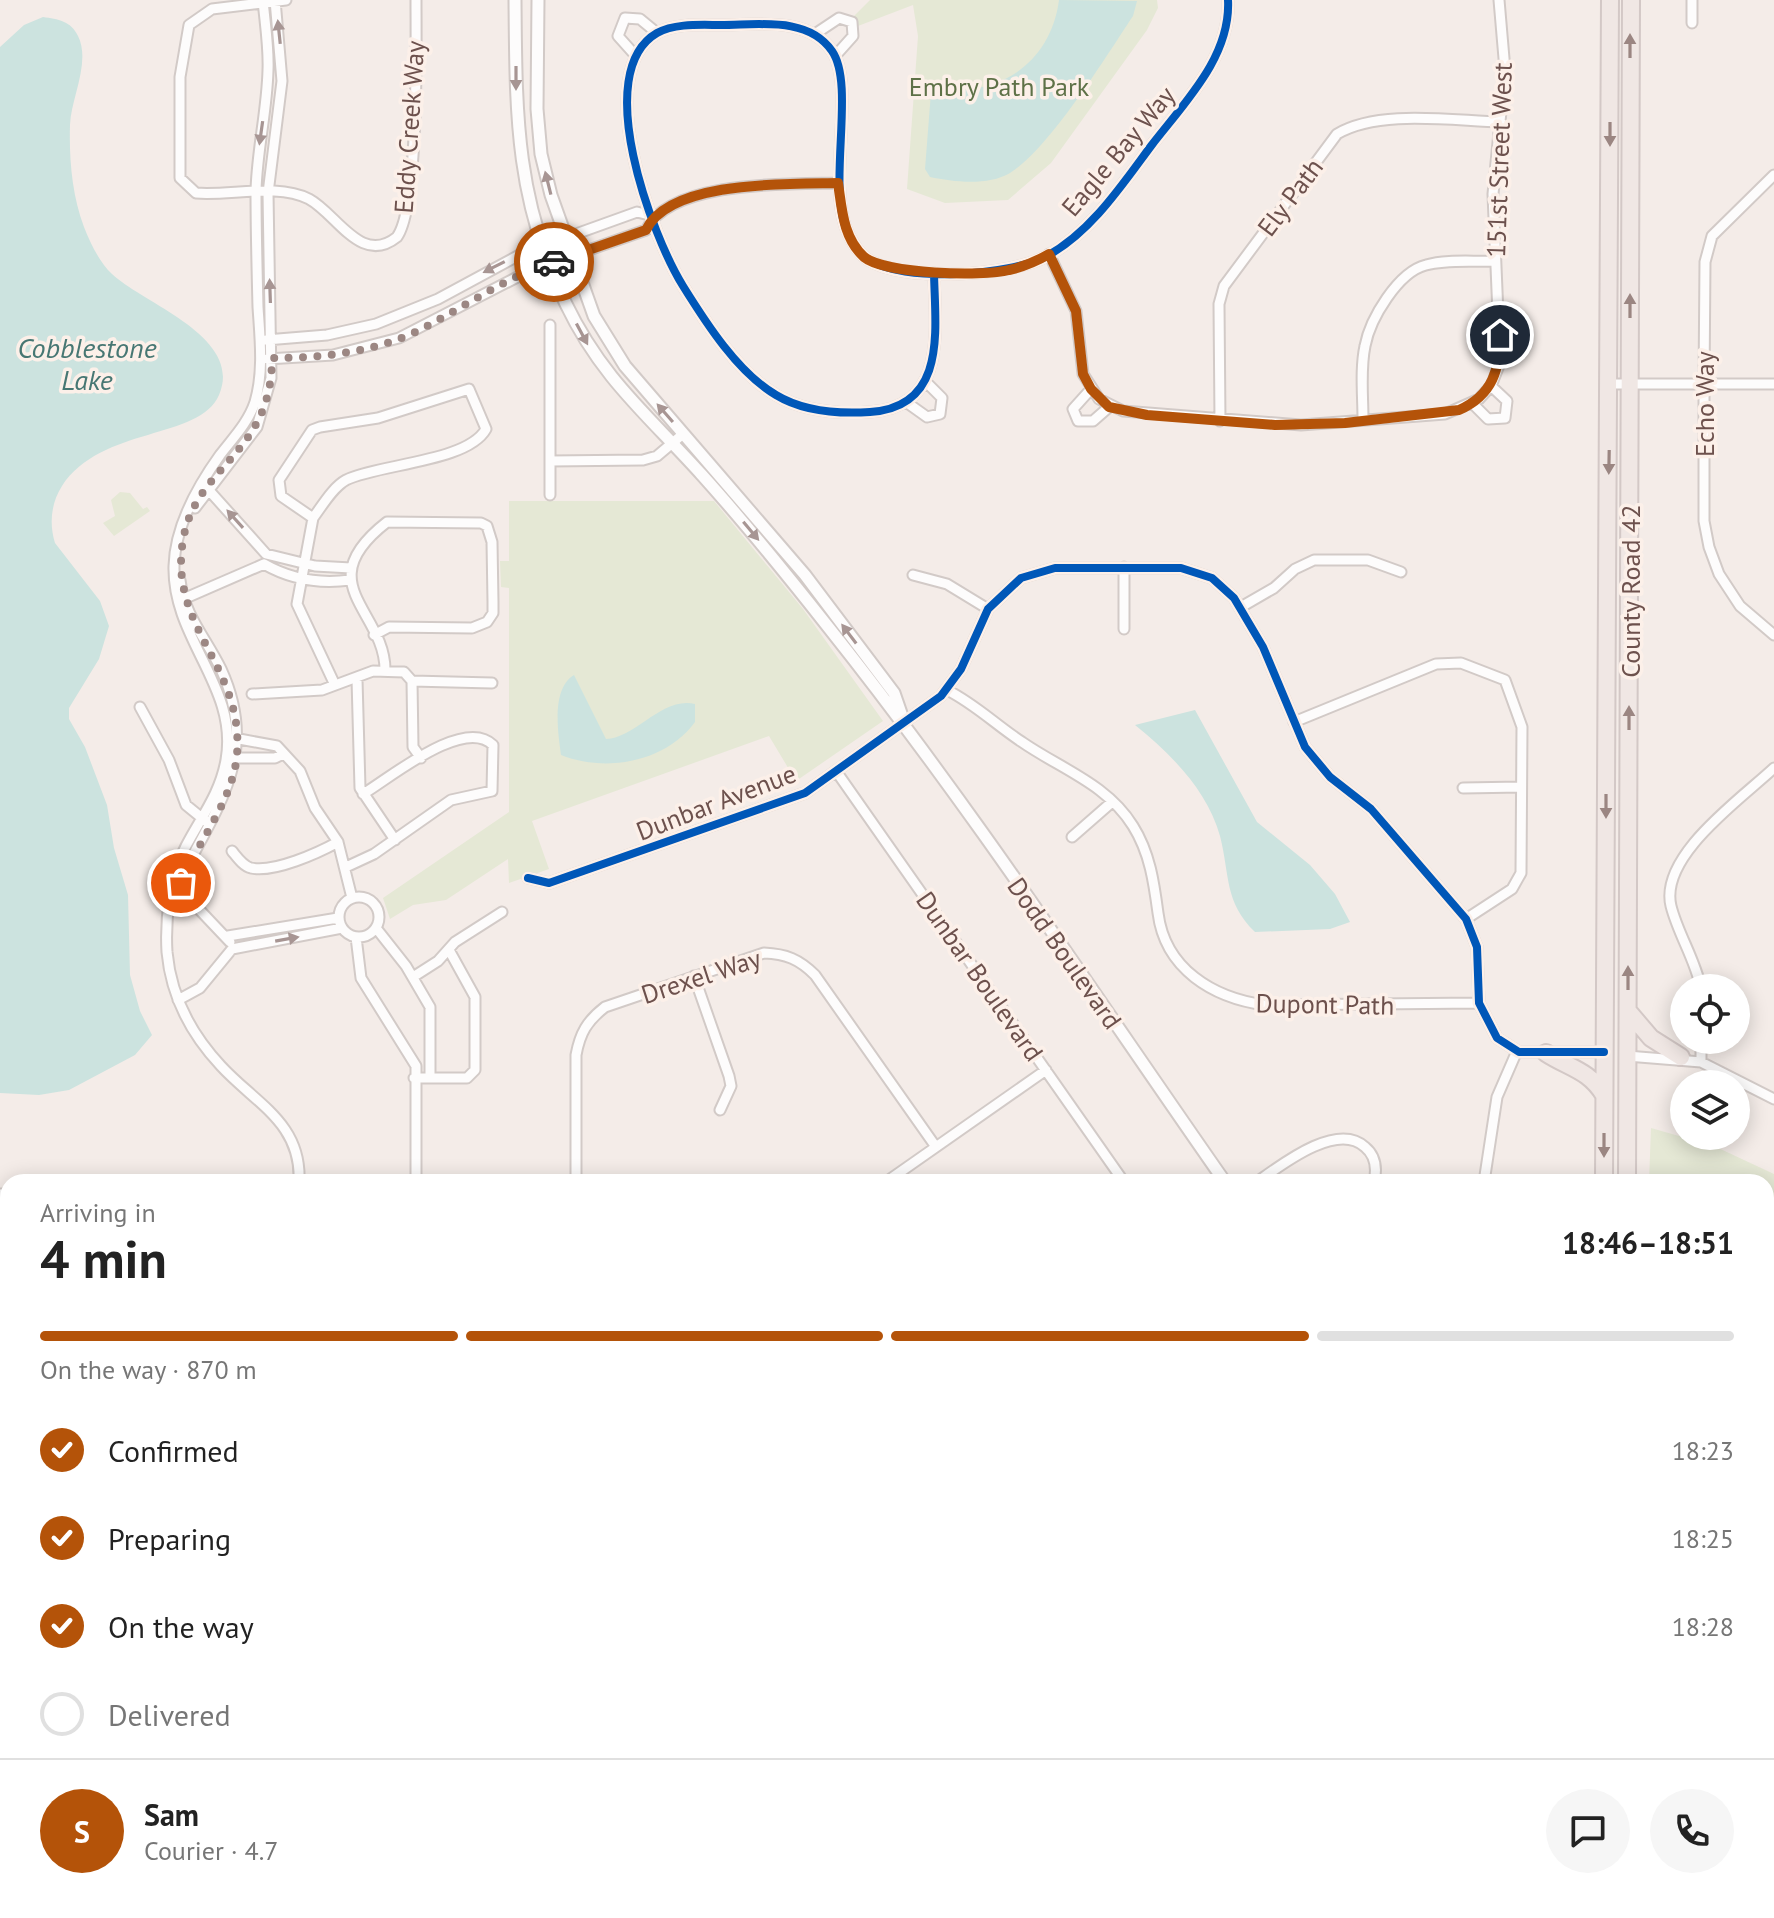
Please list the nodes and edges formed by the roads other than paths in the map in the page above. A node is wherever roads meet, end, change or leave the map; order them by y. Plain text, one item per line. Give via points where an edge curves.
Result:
1 (416, 0) edge
2 (515, 0) edge
3 (538, 0) edge
4 (1228, 0) edge
5 (1499, 0) edge
6 (1610, 0) edge
7 (1692, 0) edge
8 (279, 1) edge
9 (263, 2) edge
10 (1629, 5) edge
11 (1692, 23) dead end
12 (657, 33) junction
13 (815, 34) junction
14 (635, 55) junction
15 (836, 55) junction
16 (1501, 122) junction
17 (1774, 175) edge
18 (838, 183) junction
19 (256, 193) junction
20 (268, 193) junction
21 (653, 216) junction
22 (566, 238) junction
23 (543, 246) junction
24 (1049, 254) junction
25 (572, 257) junction
26 (1494, 261) junction
27 (549, 264) junction
28 (934, 273) junction
29 (550, 325) dead end
30 (271, 340) junction
31 (260, 341) junction
32 (272, 358) junction
33 (260, 359) junction
34 (926, 382) junction
35 (1610, 384) junction
36 (1631, 384) junction
37 (1704, 384) junction
38 (1774, 384) edge
39 (1491, 386) junction
40 (1091, 389) junction
41 (906, 402) junction
42 (1473, 404) junction
43 (1109, 407) junction
44 (1363, 420) junction
45 (247, 421) junction
46 (1220, 421) junction
47 (257, 427) junction
48 (683, 434) junction
49 (672, 443) junction
50 (550, 461) junction
51 (206, 487) junction
52 (550, 495) dead end
53 (313, 518) junction
54 (265, 559) junction
55 (304, 563) junction
56 (1124, 567) junction
57 (351, 568) junction
58 (1401, 572) dead end
59 (913, 575) dead end
60 (302, 579) junction
61 (350, 580) junction
62 (181, 600) junction
63 (1241, 607) junction
64 (988, 609) junction
65 (1124, 629) dead end
66 (374, 635) junction
67 (1774, 635) edge
68 (385, 671) junction
69 (357, 679) junction
70 (412, 681) junction
71 (492, 683) dead end
72 (335, 685) junction
73 (947, 690) junction
74 (252, 694) dead end
75 (140, 707) dead end
76 (1294, 722) junction
77 (904, 723) junction
78 (232, 738) junction
79 (283, 754) junction
80 (232, 758) junction
81 (421, 758) junction
82 (1774, 768) edge
83 (836, 771) junction
84 (1521, 787) junction
85 (1463, 788) dead end
86 (363, 794) junction
87 (1112, 802) junction
88 (207, 822) junction
89 (1072, 837) dead end
90 (395, 840) junction
91 (338, 842) junction
92 (232, 851) dead end
93 (346, 867) junction
94 (528, 878) dead end
95 (172, 898) junction
96 (352, 898) junction
97 (502, 912) dead end
98 (1466, 919) junction
99 (340, 923) junction
100 (376, 928) junction
101 (228, 936) junction
102 (356, 937) junction
103 (232, 949) junction
104 (449, 950) junction
105 (1696, 974) edge
106 (694, 976) junction
107 (413, 977) junction
108 (178, 1000) junction
109 (1479, 1003) junction
110 (1628, 1011) junction
111 (1605, 1020) junction
112 (1517, 1051) junction
113 (1604, 1052) junction
114 (1546, 1053) junction
115 (1701, 1054) edge
116 (1627, 1056) junction
117 (1681, 1057) junction
118 (1701, 1062) junction
119 (1046, 1070) junction
120 (414, 1078) junction
121 (430, 1078) junction
122 (1627, 1083) junction
123 (1604, 1095) junction
124 (1774, 1099) edge
125 (720, 1110) dead end
126 (936, 1147) junction
127 (298, 1174) edge
128 (416, 1174) edge
129 (576, 1174) edge
130 (897, 1174) edge
131 (1118, 1174) edge
132 (1219, 1174) edge
133 (1269, 1174) edge
134 (1374, 1174) edge
135 (1485, 1174) edge
136 (1604, 1174) edge
137 (1627, 1174) edge

1 - 20 street, Eddy Creek Way via 417,94 406,217 397,237 378,246 362,244 309,199
2 -> 23 street via 517,137
22 -> 3 street via 541,154
4 - 24 street, Eagle Bay Way via 1220,49 1190,96 1117,191 1082,229
5 - 16 street, 151st Street West via 1505,70
6 -> 35 highway, County Road 42
7 - 11 street
8 - 9 street
20 -> 8 street via 282,81
9 -> 19 street via 268,71
9 - 19 street, Eddy Creek Way via 212,9 197,17 185,36 180,77 183,184 200,193
36 -> 10 highway, County Road 42
12 - 13 street via 678,27 757,25 796,27
12 - 14 street
12 - 14 street via 640,19 625,18 618,36
13 - 15 street
13 - 15 street via 839,18 852,22 853,36
14 - 21 street via 627,76 626,105 631,146
15 - 18 street, Eagle Bay Way via 842,97
16 - 26 street, 151st Street West via 1493,194
16 - 46 street, Ely Path via 1375,120 1337,134 1224,286 1219,304
17 - 37 street, Echo Way via 1712,236 1705,262
18 - 21 street via 731,187 698,195
18 - 28 street, Eagle Bay Way via 844,224 865,258 888,268
19 - 20 street, Eddy Creek Way
19 - 31 street
30 -> 20 street
21 - 22 street via 637,212
21 - 25 street via 646,230
21 - 41 street via 681,283 758,382 800,406 830,411 881,411
22 - 23 street
22 - 25 street
23 - 27 street
23 -> 30 street via 376,324
24 - 28 street, Eagle Bay Way via 1007,271
24 - 40 street via 1076,311 1079,357
25 - 27 street
48 -> 25 street via 625,366 594,316
26 - 39 street, 151st Street West via 1500,335
26 - 44 street via 1427,264 1397,287 1369,330 1364,349
27 - 32 street via 399,338 333,355
27 -> 49 street via 595,359
28 - 34 street via 935,343
29 - 50 street
30 - 31 street
30 - 32 street
31 - 33 street
32 - 33 street
32 - 47 street via 269,392
33 - 45 street via 256,398
34 - 41 street
34 - 41 street via 942,398 940,414 927,417
35 - 36 street
35 -> 111 highway, County Road 42
36 - 37 street
110 -> 36 highway, County Road 42
37 - 38 street
37 - 67 street, Echo Way via 1704,521 1709,547 1740,606
39 - 42 street
39 - 42 street via 1507,401 1505,418 1493,421
40 - 43 street
40 - 43 street via 1073,409 1078,421 1093,421
42 - 44 street via 1445,414
43 - 46 street
44 - 46 street via 1301,425
45 - 47 street
45 - 51 street
47 - 51 street
48 - 49 street
77 -> 48 street via 894,693 805,575
49 - 50 street via 657,456 637,462
49 -> 77 street via 751,530
50 - 52 street
54 -> 51 street
51 - 62 street via 185,514 176,550
53 - 53 street via 286,500 278,486 312,430 378,418 469,389 485,421 480,437 436,458 346,480
53 - 55 street
54 - 55 street
54 - 60 street
54 - 62 street
55 - 57 street
55 - 60 street
56 - 63 street via 1181,568 1203,574 1221,584
56 - 64 street via 1055,568 1031,574 1012,584
56 - 65 street
57 - 61 street
57 - 66 street via 387,522 481,523 491,532 493,613 487,622 472,628 389,627
58 - 63 street via 1368,560 1314,560
59 - 64 street via 947,584
60 - 61 street
60 - 72 street via 297,604
61 - 66 street
62 - 78 street via 231,698
63 - 76 street
64 - 73 street
66 - 68 street
68 - 69 street
68 - 70 street via 404,672
69 - 72 street
69 - 86 street
70 - 71 street
70 - 81 street via 413,747
72 - 74 street
73 - 77 street, Dunbar Avenue
73 - 87 street, Dupont Path via 1044,756 1086,777
75 - 88 street via 186,805
76 - 84 street via 1436,664 1480,667 1505,680 1511,690 1522,727
76 - 98 street via 1317,763 1371,809
77 - 83 street, Dunbar Avenue
77 - 132 street, Dodd Boulevard
78 - 79 street via 277,746
78 - 80 street
79 - 80 street
79 - 91 street via 300,771
80 - 88 street via 228,788
81 - 86 street
81 - 90 street via 449,739 489,741 494,787 489,793 451,800
82 - 105 street via 1686,851 1674,869 1671,906
83 - 94 street, Dunbar Avenue via 784,803 549,883
83 - 119 street, Dunbar Boulevard
84 - 85 street
84 - 98 street via 1521,873 1512,889
86 - 90 street
87 - 89 street
87 - 109 street, Dupont Path via 1134,826 1143,847 1161,929 1177,962 1209,988 1265,1005
88 - 95 street
90 - 93 street
91 - 92 street via 306,859 258,868 244,864
91 - 93 street
93 - 96 street
95 - 101 street via 193,903
95 - 108 street via 167,954
96 - 99 street via 344,903
96 - 100 street via 364,897 374,904 379,915
97 - 104 street
98 - 109 street via 1477,947
99 - 101 street
99 - 102 street
103 -> 99 street
100 - 102 street
100 - 107 street
101 - 103 street
102 - 120 street via 361,978 413,1060
103 - 108 street via 200,988
104 - 107 street
104 - 121 street via 475,997 476,1062 473,1075
106 - 125 street via 731,1086
106 - 126 street, Drexel Way via 764,953 802,962
106 - 129 street, Drexel Way via 605,1007 588,1020 576,1055
107 - 121 street via 430,1007
108 - 127 street via 195,1035 221,1066 283,1123 297,1151
109 - 112 street via 1488,1027
110 - 116 highway, County Road 42
110 - 117 highway via 1651,1038
111 - 113 highway, County Road 42
111 - 116 highway
112 - 114 street
112 - 135 street via 1497,1097
113 - 114 street
113 - 122 highway
113 - 123 highway, County Road 42
114 - 123 highway via 1581,1069
115 - 118 street
116 - 117 street
116 - 122 highway, County Road 42
117 - 118 street
118 - 124 street
119 - 126 street
119 - 131 street, Dunbar Boulevard
120 - 121 street
120 - 128 street
122 - 137 highway, County Road 42
123 -> 136 highway, County Road 42
126 - 130 street
133 - 134 street via 1303,1151 1345,1138 1362,1143 1373,1157

